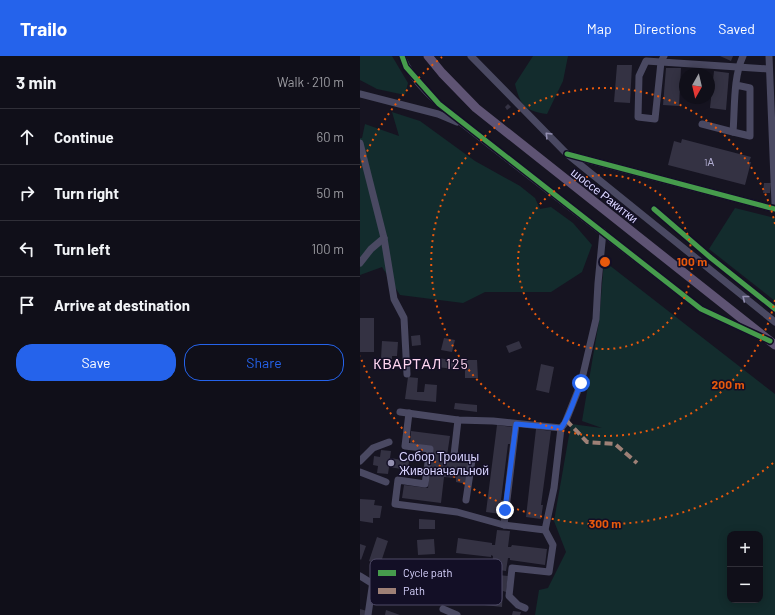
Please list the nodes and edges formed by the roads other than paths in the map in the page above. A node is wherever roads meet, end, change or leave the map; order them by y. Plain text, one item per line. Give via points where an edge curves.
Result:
1 (402, 56) edge
2 (428, 56) edge
3 (471, 56) edge
4 (743, 56) edge
5 (769, 56) edge
6 (647, 58) edge
7 (662, 59) edge
8 (738, 68) junction
9 (768, 69) junction
10 (736, 85) junction
11 (360, 94) edge
12 (463, 124) junction
13 (702, 124) dead end
14 (733, 132) junction
15 (360, 143) edge
16 (567, 154) junction
17 (774, 160) edge
18 (775, 204) edge
19 (775, 209) edge
20 (603, 232) junction
21 (384, 238) junction
22 (360, 263) edge
23 (775, 322) edge
24 (773, 343) edge
25 (407, 374) dead end
26 (400, 412) dead end
27 (409, 414) junction
28 (458, 420) junction
29 (516, 424) junction
30 (561, 428) junction
31 (389, 442) dead end
32 (360, 460) edge
33 (360, 472) edge
34 (386, 482) dead end
35 (466, 500) dead end
36 (504, 525) junction
37 (545, 530) junction
38 (360, 576) edge
39 (370, 581) edge
40 (370, 602) edge
41 (443, 609) dead end
42 (525, 609) edge
43 (368, 615) edge
44 (454, 615) edge

1 - 12 street via 406,68 439,104
2 - 24 main road, шоссе Ракитки via 476,108
16 -> 3 street
4 - 8 street
5 - 9 street
6 - 7 street
6 - 7 street via 639,76 638,117 655,119
7 - 8 street
8 - 9 street
8 - 10 street
9 - 17 street
10 - 14 street
10 - 14 street via 750,88 750,136
11 - 12 street via 438,114
12 - 20 street
13 - 14 street
15 - 21 street
16 - 19 street
23 -> 16 street
17 - 18 street
20 - 24 street via 701,309
20 - 30 street via 596,319 581,383
21 - 22 street
21 - 25 street via 394,299 404,318
26 - 27 street
27 - 28 street
27 - 36 street via 405,446 430,449 425,484 398,480 395,504 457,512
28 - 29 street via 493,420
28 - 35 street via 454,455 472,460
29 - 30 street
29 - 36 street
30 - 37 street via 554,488
31 - 32 street via 373,448
33 - 34 street
36 - 37 street
37 - 42 street via 553,545 549,572 512,568 509,596
38 - 39 street
40 - 43 street
41 - 44 street

